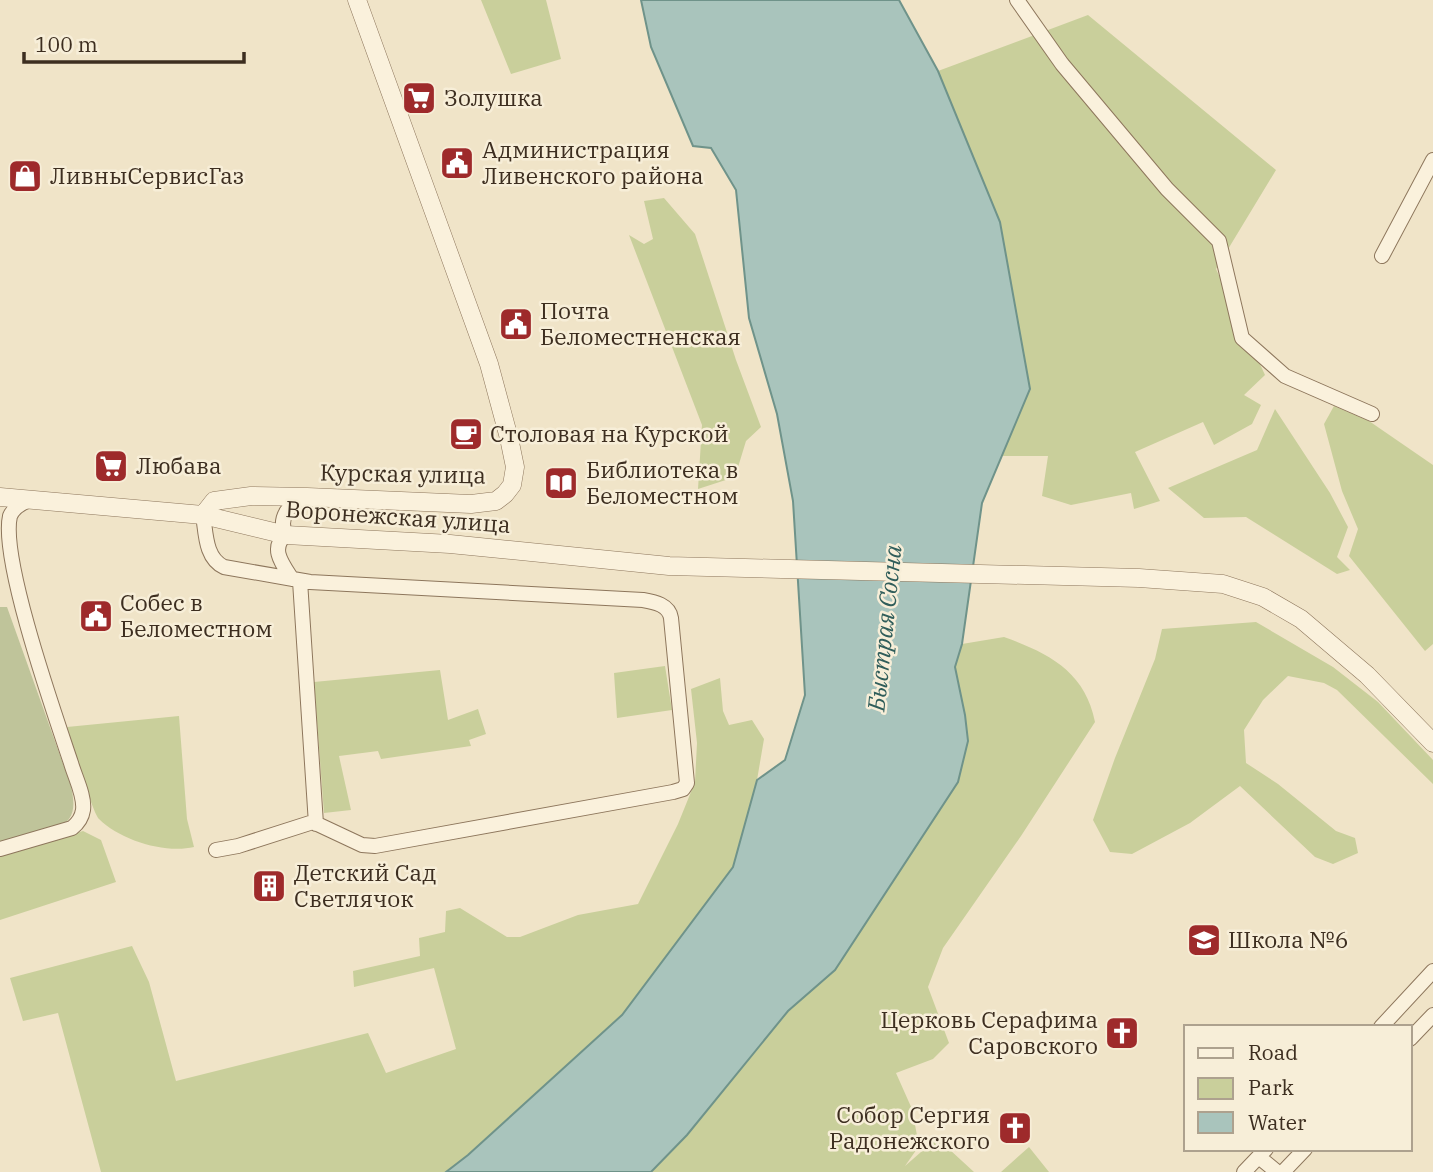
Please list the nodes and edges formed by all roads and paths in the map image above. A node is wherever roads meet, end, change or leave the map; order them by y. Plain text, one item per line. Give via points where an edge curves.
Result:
1 (357, 0) edge
2 (1017, 0) edge
3 (1433, 160) edge
4 (1382, 256) dead end
5 (1372, 414) dead end
6 (0, 497) edge
7 (307, 497) junction
8 (30, 499) junction
9 (203, 515) junction
10 (286, 535) junction
11 (296, 580) junction
12 (1433, 743) edge
13 (316, 824) junction
14 (0, 849) edge
15 (216, 850) dead end
16 (1433, 971) edge
17 (1433, 1015) edge
18 (1383, 1025) edge
19 (1412, 1037) edge
20 (1303, 1151) edge
21 (1263, 1153) edge
22 (1244, 1172) edge
23 (1277, 1172) edge
24 (1283, 1172) edge

1 - 7 street, Курская улица via 489,364 515,474 510,487 493,502
2 - 5 street via 1070,75 1167,189 1219,241 1242,338 1285,376
3 - 4 street
6 - 8 street, Воронежская улица
7 - 9 street, Курская улица via 225,498 211,503
7 - 10 street via 285,514 282,527
8 - 9 street, Воронежская улица
8 - 14 street via 9,518 10,563 22,623 83,808 72,828
9 - 10 street, Воронежская улица
9 - 11 street via 210,553 218,564
10 - 11 street via 277,550
10 - 12 street, Воронежская улица via 450,544 669,566 1223,584 1290,611 1314,629
11 - 13 street
11 - 13 street via 643,600 664,607 671,618 687,783 673,792 375,846 362,845
13 - 15 street
16 - 18 street
17 - 19 street
20 - 24 street
21 - 22 street
21 - 23 street

